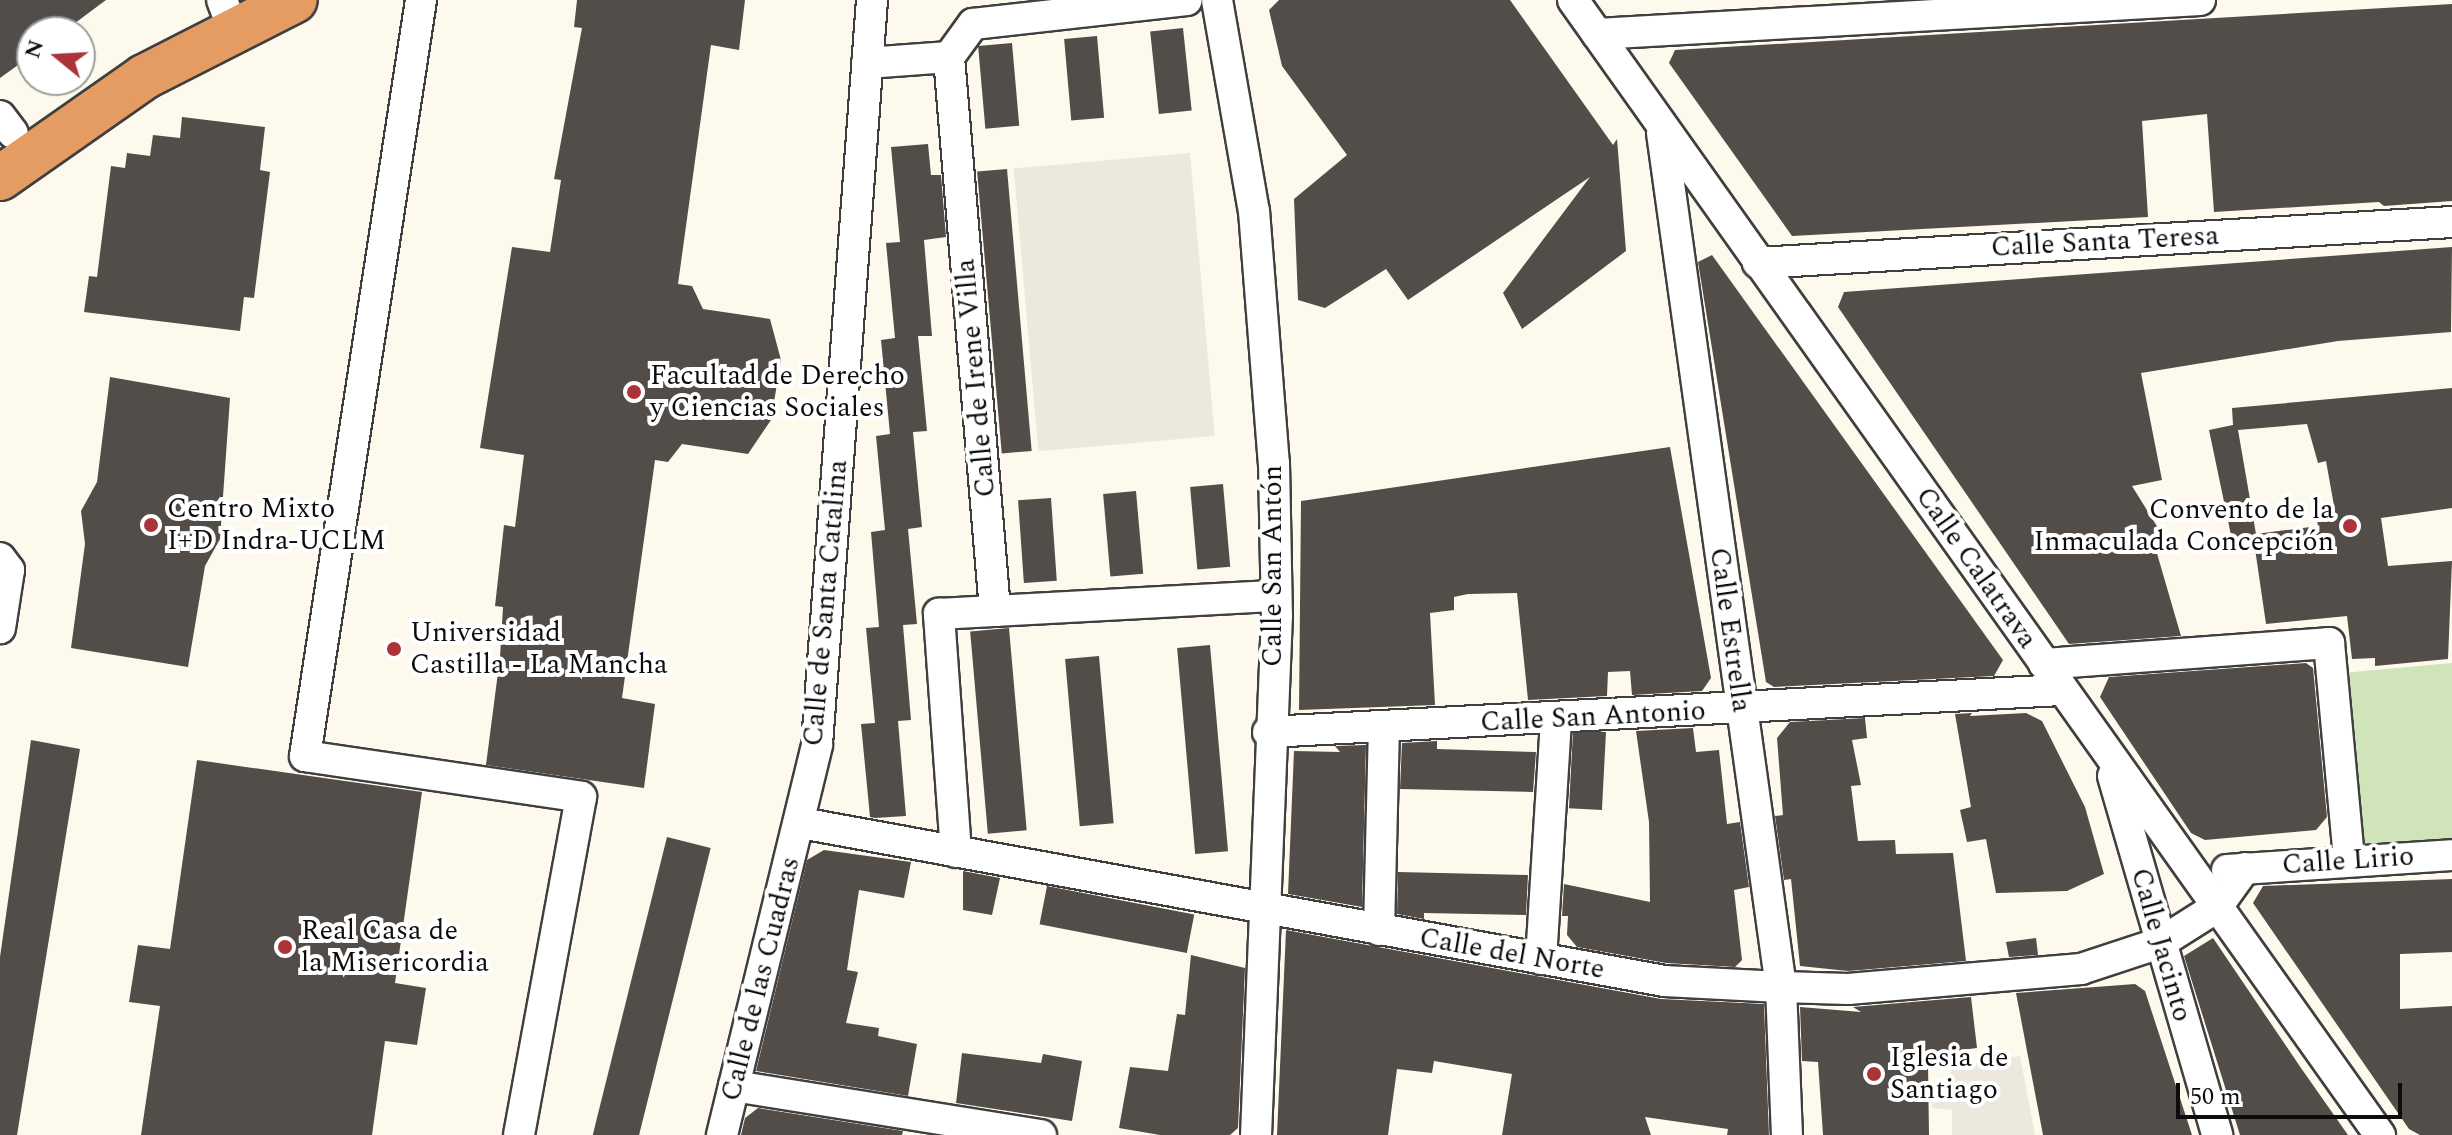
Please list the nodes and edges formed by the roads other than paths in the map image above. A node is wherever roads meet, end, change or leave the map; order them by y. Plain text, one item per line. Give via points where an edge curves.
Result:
1 (295, 0) edge
2 (421, 0) edge
3 (872, 0) edge
4 (1187, 0) edge
5 (1217, 0) edge
6 (1573, 0) edge
7 (2200, 0) edge
8 (1113, 4) edge
9 (1048, 8) edge
10 (228, 9) edge
11 (1597, 34) junction
12 (949, 57) junction
13 (867, 63) junction
14 (1661, 127) junction
15 (4, 131) edge
16 (0, 178) edge
17 (2452, 222) edge
18 (1758, 263) junction
19 (0, 558) edge
20 (1276, 596) junction
21 (995, 611) junction
22 (0, 628) edge
23 (2044, 664) junction
24 (2061, 690) junction
25 (1741, 710) junction
26 (1556, 718) junction
27 (1384, 726) junction
28 (1268, 732) junction
29 (2107, 754) junction
30 (801, 823) junction
31 (956, 852) junction
32 (2452, 855) edge
33 (2349, 860) junction
34 (2245, 868) junction
35 (2192, 872) junction
36 (2217, 907) junction
37 (1263, 910) junction
38 (1379, 930) junction
39 (2160, 943) junction
40 (1541, 959) junction
41 (1781, 987) junction
42 (734, 1086) junction
43 (519, 1135) edge
44 (722, 1135) edge
45 (1041, 1135) edge
46 (1256, 1135) edge
47 (1787, 1135) edge
48 (2217, 1135) edge
49 (2380, 1135) edge

1 - 10 highway
2 - 43 street via 305,756 581,797
3 - 13 street, Calle de Santa Catalina
4 - 8 street
5 - 20 street, Calle San Antón via 1254,211 1274,463
6 - 11 street, Calle Calatrava
7 - 11 street
8 - 9 street
9 - 12 street via 973,24
10 - 15 highway
10 - 16 highway via 144,77
11 - 14 street, Calle Calatrava
12 - 13 street
12 - 21 street, Calle de Irene Villa
13 - 30 street, Calle de Santa Catalina via 817,744
14 - 18 street, Calle Calatrava
14 - 25 street, Calle Estrella
17 - 18 street, Calle Santa Teresa
18 - 23 street, Calle Calatrava
19 - 22 street via 9,570
20 - 21 street
20 - 28 street, Calle San Antón
21 - 31 street via 939,614
23 - 24 street, Calle Calatrava
23 - 33 street via 2329,643
24 - 25 street, Calle San Antonio
24 - 29 street, Calle Calatrava
25 - 26 street, Calle San Antonio
25 - 41 street, Calle Estrella
26 - 27 street, Calle San Antonio
26 - 40 street
27 - 28 street, Calle San Antonio
27 - 38 street
28 - 37 street, Calle San Antón
29 - 35 street, Calle Calatrava
29 - 39 street, Calle Jacinto
30 - 31 street, Calle del Norte
30 - 42 street, Calle de las Cuadras
31 - 37 street, Calle del Norte
32 - 33 street, Calle Lirio
33 - 34 street, Calle Lirio
34 - 35 street, Calle Lirio
34 - 36 street, Calle Lirio
35 - 36 street, Calle Calatrava
36 - 39 street, Calle del Norte
36 - 49 street, Calle Calatrava
37 - 38 street, Calle del Norte
37 - 46 street, Calle San Antón
38 - 40 street, Calle del Norte
39 - 41 street, Calle del Norte via 2081,969 1848,989
39 - 48 street, Calle Jacinto
40 - 41 street, Calle del Norte via 1664,981
41 - 47 street, Calle Estrella
42 - 44 street, Calle de las Cuadras
42 - 45 street

